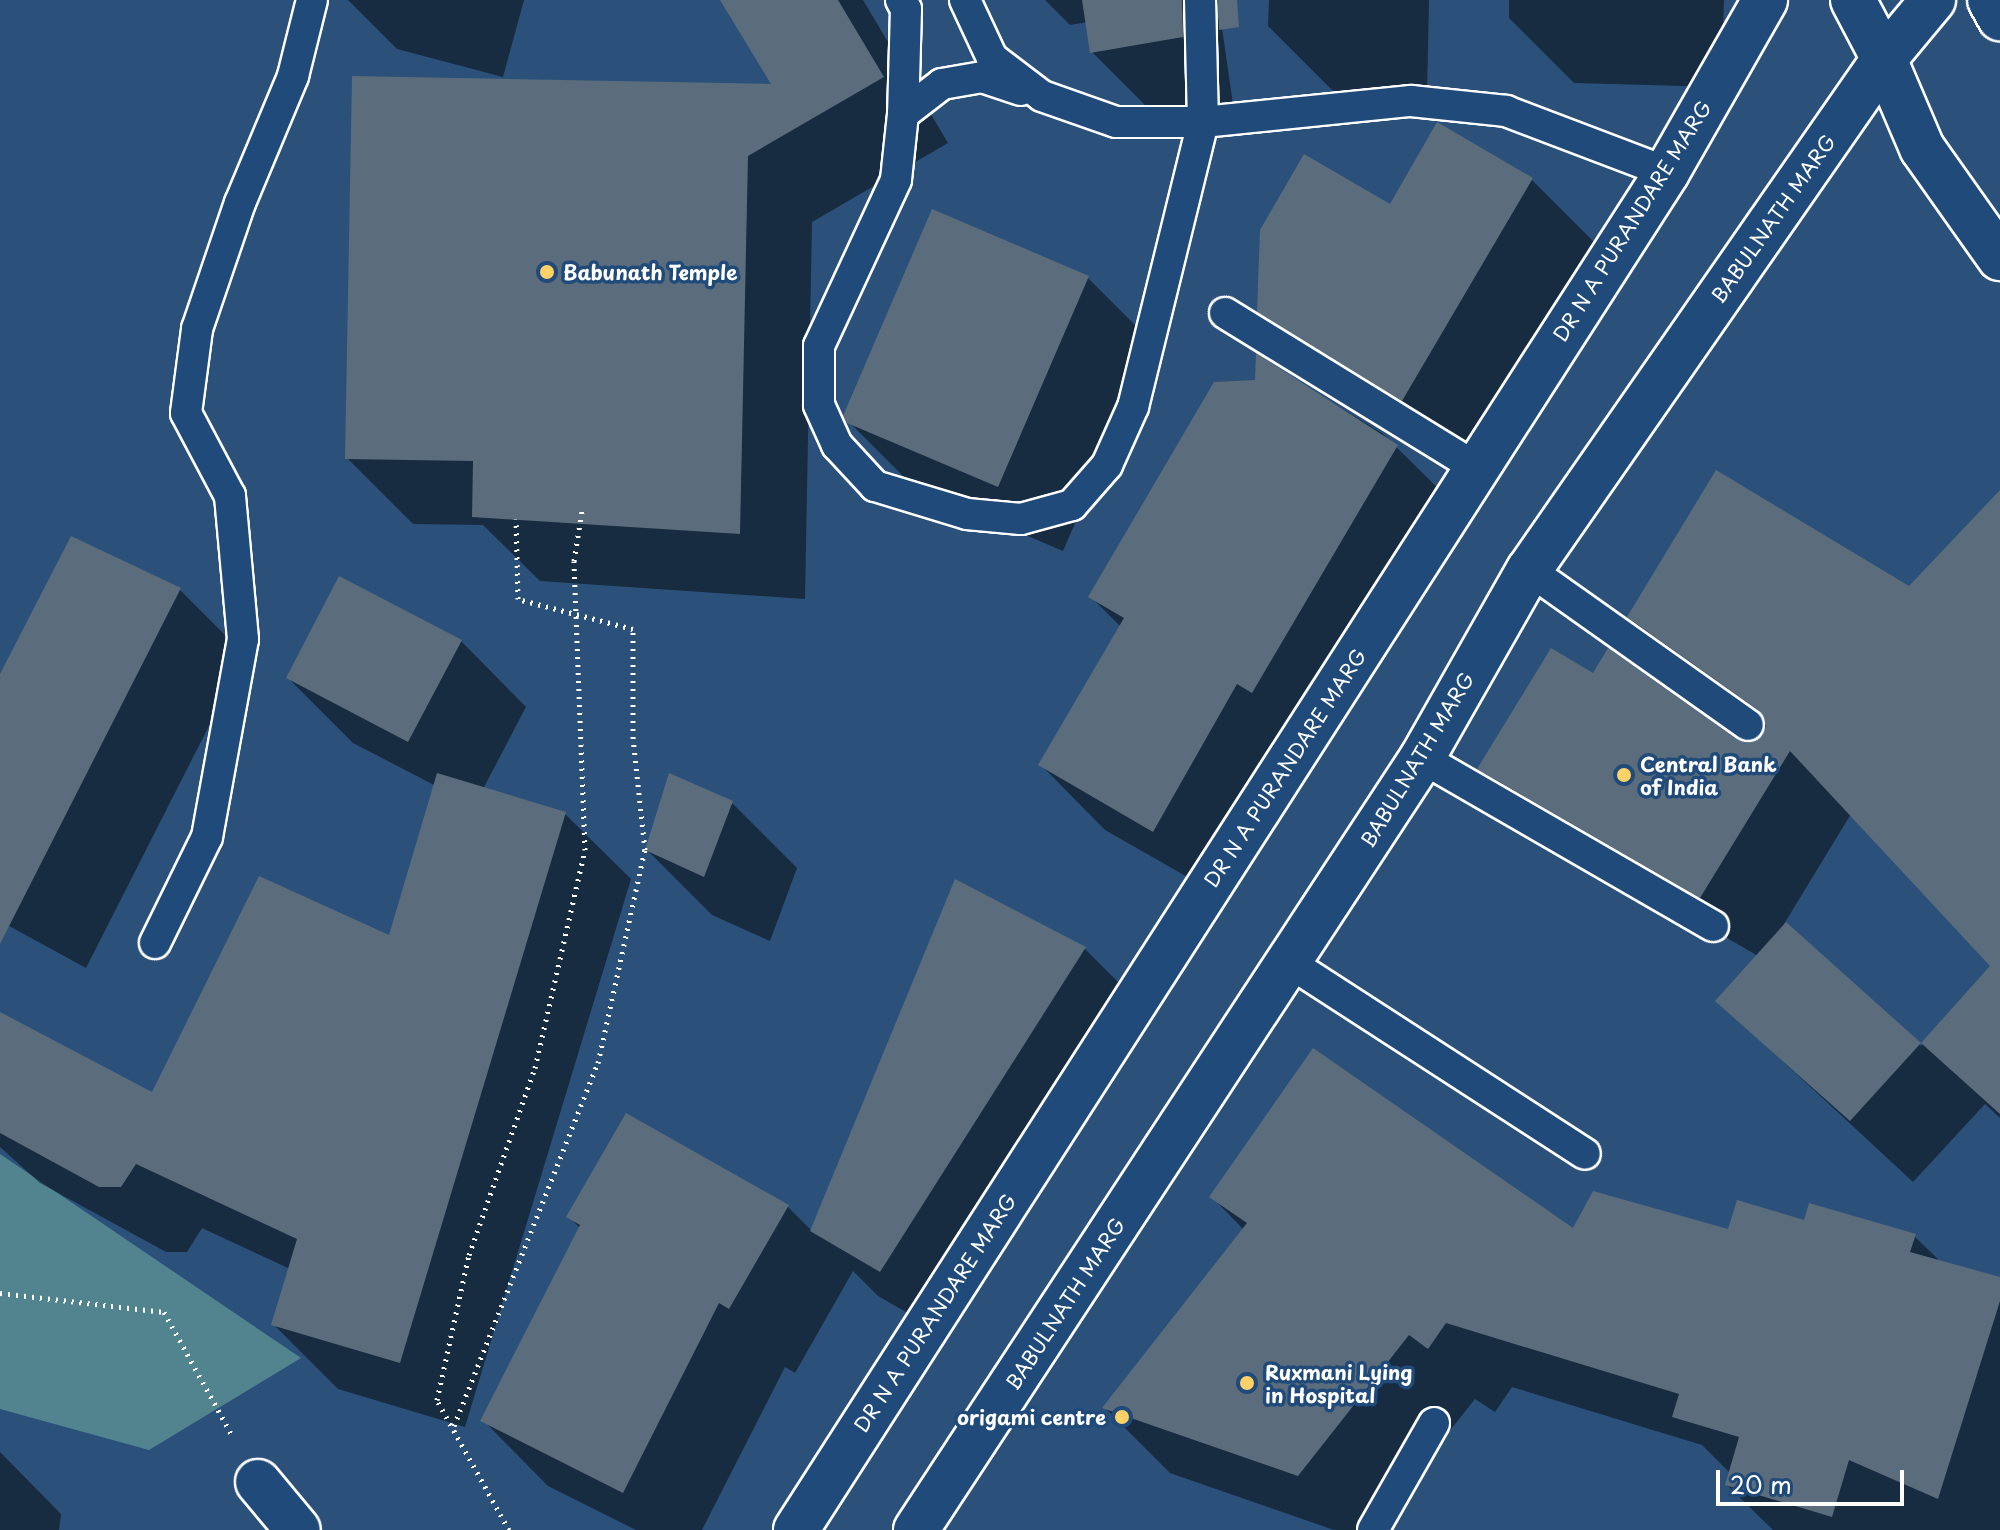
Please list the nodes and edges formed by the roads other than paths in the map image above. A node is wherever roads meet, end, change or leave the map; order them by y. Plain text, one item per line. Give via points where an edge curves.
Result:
1 (312, 0) edge
2 (901, 0) edge
3 (965, 0) edge
4 (1200, 0) edge
5 (1765, 0) edge
6 (1853, 0) edge
7 (1933, 0) edge
8 (1990, 0) edge
9 (2000, 18) edge
10 (1884, 59) junction
11 (1042, 96) junction
12 (903, 114) junction
13 (1203, 122) junction
14 (1667, 172) junction
15 (2000, 258) edge
16 (1225, 313) dead end
17 (1477, 468) junction
18 (1529, 570) junction
19 (1748, 725) dead end
20 (1422, 758) junction
21 (1713, 926) dead end
22 (155, 943) dead end
23 (1290, 963) junction
24 (1585, 1154) dead end
25 (1434, 1423) dead end
26 (258, 1482) road end
27 (298, 1530) edge
28 (796, 1530) edge
29 (916, 1530) edge
30 (1373, 1530) edge

1 - 22 lane via 293,76 240,203 197,329 186,413 230,496 243,639 207,837
2 - 12 lane via 906,9
3 - 11 lane via 992,58
4 - 13 lane
5 - 14 main road, DR N A PURANDARE MARG
6 - 10 main road
7 - 10 main road, BABULNATH MARG
8 - 9 main road
10 - 15 main road via 1922,148
10 - 18 main road, BABULNATH MARG
11 - 12 lane via 982,77 942,84
11 - 13 lane via 1116,122
12 - 13 lane via 896,180 819,346 819,405 837,445 875,486 967,514 1021,519 1072,505 1107,465 1133,407
13 - 14 lane via 1411,101 1506,111
14 - 17 main road, DR N A PURANDARE MARG
16 - 17 lane
17 - 28 main road, DR N A PURANDARE MARG
18 - 19 lane
18 - 20 main road, BABULNATH MARG
20 - 21 lane
20 - 23 main road, BABULNATH MARG
23 - 24 lane
23 - 29 main road, BABULNATH MARG
25 - 30 lane
26 - 27 main road

